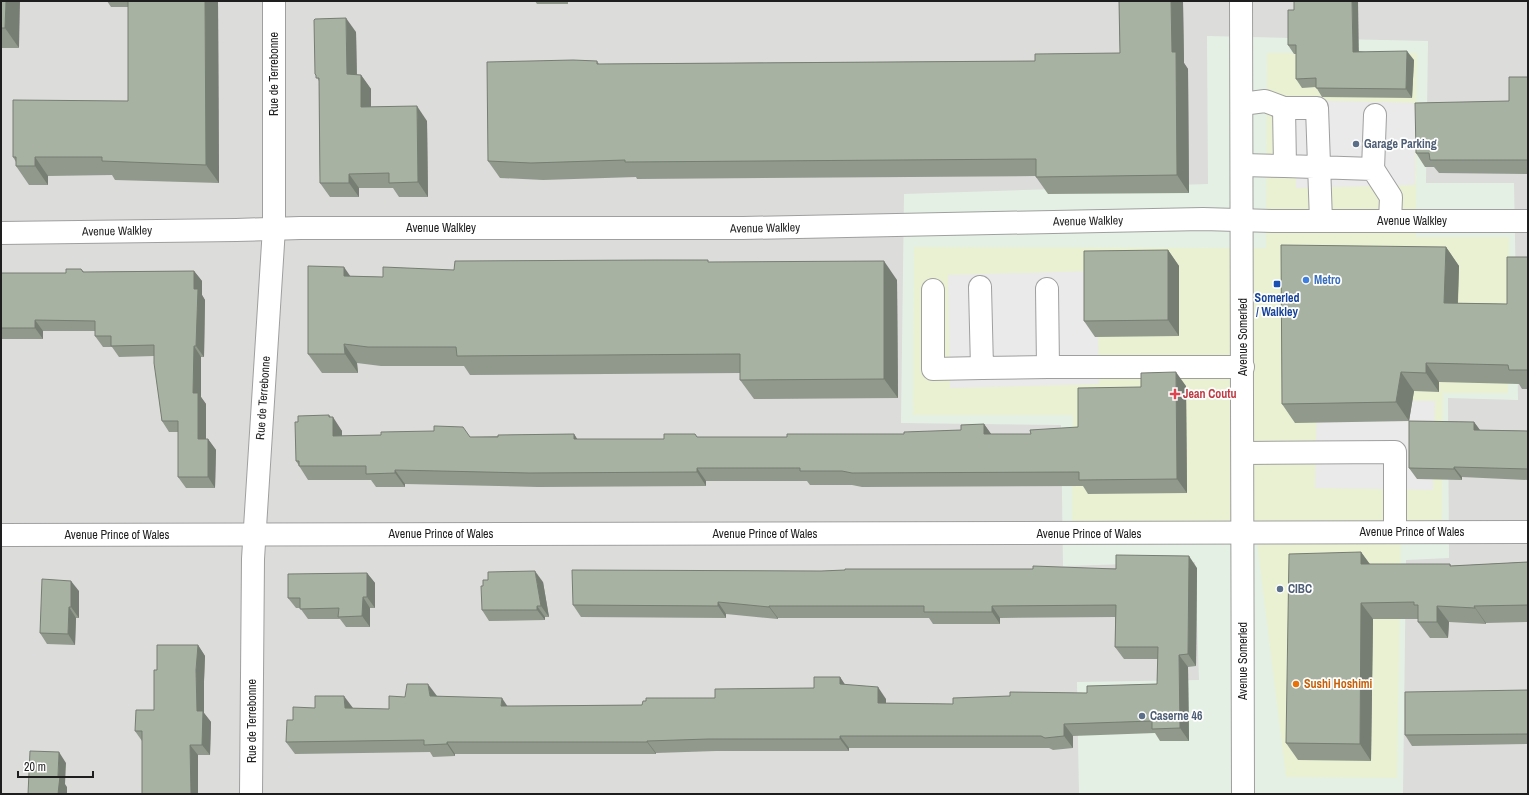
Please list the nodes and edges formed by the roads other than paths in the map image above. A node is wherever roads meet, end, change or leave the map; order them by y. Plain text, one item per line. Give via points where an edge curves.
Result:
1 (274, 1) edge
2 (1242, 1) edge
3 (1242, 104) junction
4 (1284, 108) junction
5 (1375, 115) dead end
6 (1242, 165) junction
7 (1285, 166) junction
8 (1319, 168) junction
9 (1373, 169) junction
10 (1242, 220) junction
11 (1528, 220) edge
12 (1321, 221) junction
13 (1390, 221) junction
14 (274, 228) junction
15 (1, 233) edge
16 (980, 287) dead end
17 (1047, 289) dead end
18 (933, 290) dead end
19 (1048, 367) junction
20 (1243, 367) junction
21 (982, 368) junction
22 (1243, 453) junction
23 (1395, 532) junction
24 (1528, 532) edge
25 (255, 534) junction
26 (1243, 534) junction
27 (1, 535) edge
28 (251, 794) edge
29 (1243, 794) edge

1 - 14 street, Rue de Terrebonne
2 - 3 street, Avenue Somerled
3 - 4 street via 1265,101
3 - 6 street, Avenue Somerled
4 - 7 street
4 - 8 street via 1317,108
5 - 9 street
6 - 7 street
6 - 10 street, Avenue Somerled
7 - 8 street
8 - 9 street
8 - 12 street
9 - 13 street via 1391,197
10 - 12 street, Avenue Walkley
10 - 14 street, Avenue Walkley via 1203,218 743,228
10 - 20 street, Avenue Somerled
11 - 13 street, Avenue Walkley
12 - 13 street, Avenue Walkley
14 - 15 street, Avenue Walkley
14 - 25 street, Rue de Terrebonne
16 - 21 street
17 - 19 street
18 - 21 street via 933,369
19 - 20 street
19 - 21 street
20 - 22 street, Avenue Somerled
22 - 23 street via 1395,452
22 - 26 street, Avenue Somerled
23 - 24 street, Avenue Prince of Wales
23 - 26 street, Avenue Prince of Wales
25 - 26 street, Avenue Prince of Wales
25 - 27 street, Avenue Prince of Wales
25 - 28 street, Rue de Terrebonne
26 - 29 street, Avenue Somerled

